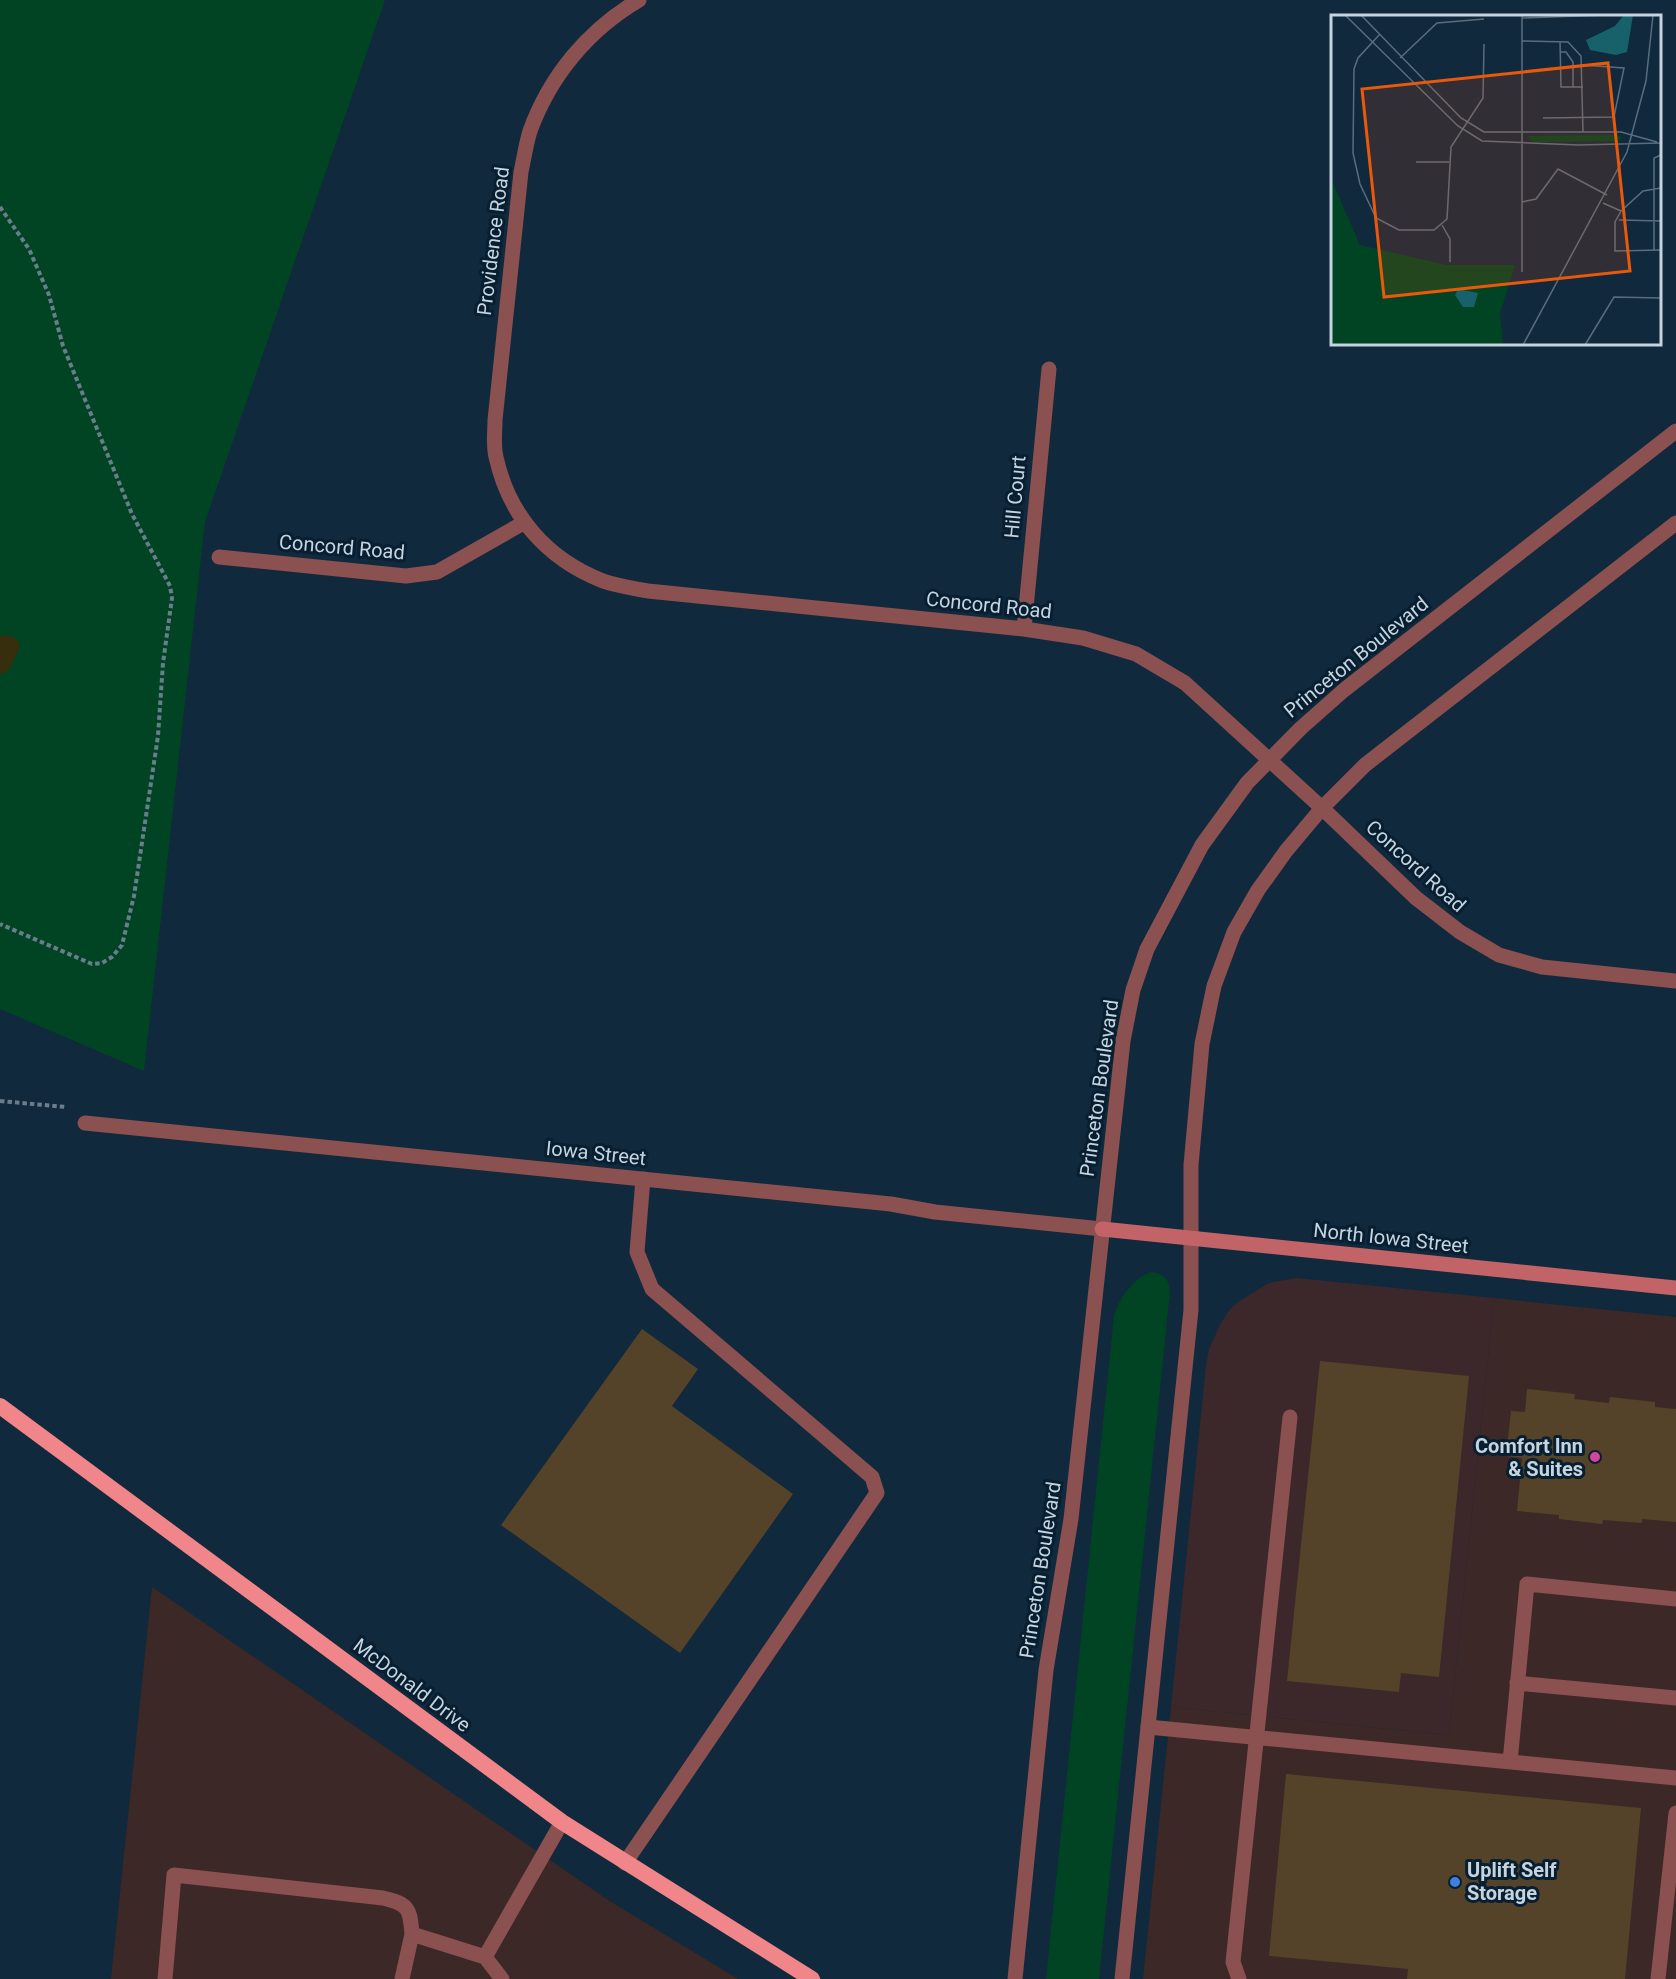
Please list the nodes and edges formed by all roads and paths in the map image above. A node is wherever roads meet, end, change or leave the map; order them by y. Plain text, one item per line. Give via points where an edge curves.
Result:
1 (639, 0) edge
2 (0, 207) edge
3 (1049, 369) dead end
4 (1676, 431) edge
5 (525, 522) junction
6 (1676, 524) edge
7 (219, 557) dead end
8 (1024, 629) junction
9 (1269, 760) junction
10 (1322, 808) junction
11 (0, 924) edge
12 (1676, 981) edge
13 (0, 1101) edge
14 (85, 1123) joint
15 (643, 1179) junction
16 (1102, 1229) junction
17 (1191, 1238) junction
18 (1676, 1288) edge
19 (0, 1406) edge
20 (1290, 1417) dead end
21 (1676, 1599) edge
22 (1517, 1683) junction
23 (1676, 1698) edge
24 (1148, 1727) junction
25 (1256, 1738) junction
26 (1510, 1762) junction
27 (1676, 1778) edge
28 (1676, 1813) edge
29 (562, 1822) junction
30 (625, 1863) junction
31 (412, 1934) junction
32 (485, 1957) junction
33 (165, 1979) edge
34 (402, 1979) edge
35 (501, 1979) edge
36 (812, 1979) edge
37 (1015, 1979) edge
38 (1122, 1979) edge
39 (1239, 1979) edge
40 (1658, 1979) edge

1 - 5 street, Providence Road via 600,27 569,60 546,94 530,133 521,172 495,420 495,455 504,485
2 - 11 path via 29,249 49,295 63,346 172,598 158,735 134,896 122,945 112,957 92,964
3 - 8 street, Hill Court
4 - 9 street, Princeton Boulevard via 1344,690
5 - 7 street, Concord Road via 437,572 405,576
5 - 8 street, Concord Road via 546,548 570,566 605,581 648,591
6 - 10 street via 1365,765
8 - 9 street, Concord Road via 1083,638 1136,654 1185,683
9 - 10 street, Concord Road
9 - 16 street, Princeton Boulevard via 1247,783 1202,845 1147,949 1133,990 1124,1041
10 - 12 street, Concord Road via 1416,898 1460,932 1499,955 1542,967
10 - 17 street via 1258,890 1234,932 1214,986 1202,1044 1191,1165
13 - 14 path via 66,1107
14 - 15 street, Iowa Street
15 - 16 street, Iowa Street
15 - 30 street via 638,1252 652,1289 872,1477 878,1493
16 - 17 main road, North Iowa Street
16 - 37 street, Princeton Boulevard via 1071,1519 1046,1670
17 - 18 main road, North Iowa Street
17 - 24 street via 1191,1310
19 - 29 highway, McDonald Drive
20 - 25 street
21 - 22 street via 1527,1584
22 - 23 street
22 - 26 street
24 - 25 street
24 - 38 street
25 - 26 street
25 - 39 street via 1233,1962
26 - 27 street
28 - 40 street
29 - 30 highway, McDonald Drive
29 - 32 street
30 - 36 highway, McDonald Drive
31 - 32 street
31 - 33 street via 410,1912 401,1902 174,1875
31 - 34 street
32 - 35 street

